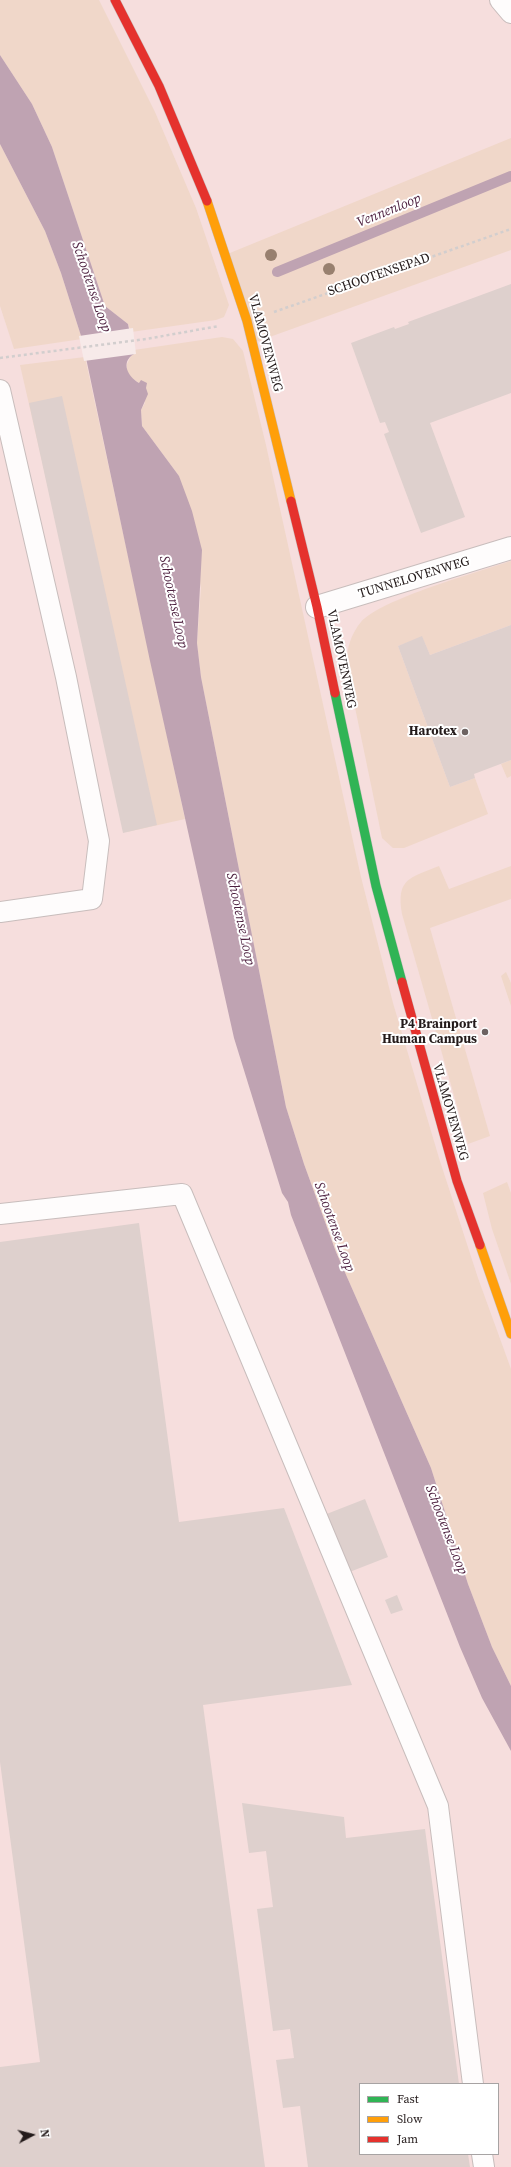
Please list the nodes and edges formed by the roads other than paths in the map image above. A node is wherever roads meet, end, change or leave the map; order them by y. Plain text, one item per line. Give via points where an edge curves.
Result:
1 (115, 0) edge
2 (500, 0) edge
3 (511, 13) edge
4 (0, 390) edge
5 (511, 548) edge
6 (317, 607) junction
7 (0, 912) edge
8 (0, 1214) edge
9 (511, 1334) edge
10 (473, 2083) edge
11 (482, 2155) edge
12 (484, 2167) edge

1 - 6 street, VLAMOVENWEG via 159,86 209,205 247,321
2 - 3 lane
4 - 7 lane via 66,677 99,841 92,899
5 - 6 street, TUNNELOVENWEG
6 - 9 street, VLAMOVENWEG via 374,878 419,1048 457,1181
8 - 10 lane via 182,1194 438,1806
11 - 12 lane

